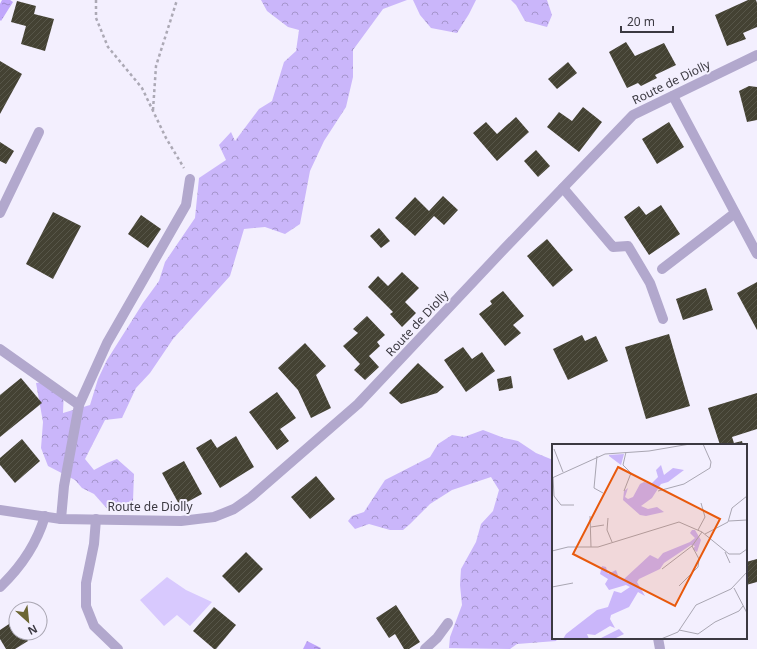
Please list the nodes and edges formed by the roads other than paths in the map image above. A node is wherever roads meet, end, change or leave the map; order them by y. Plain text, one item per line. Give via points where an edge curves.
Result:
1 (757, 55) edge
2 (672, 96) junction
3 (39, 132) dead end
4 (190, 179) road end
5 (563, 188) junction
6 (3, 200) edge
7 (0, 213) edge
8 (735, 213) junction
9 (757, 254) edge
10 (662, 269) dead end
11 (663, 319) dead end
12 (0, 349) edge
13 (79, 405) junction
14 (0, 510) edge
15 (45, 516) junction
16 (61, 519) junction
17 (96, 519) junction
18 (0, 587) edge
19 (448, 623) dead end
20 (658, 639) edge
21 (118, 649) edge
22 (425, 649) edge
23 (660, 649) edge

1 - 2 street, Route de Diolly
2 - 5 street, Route de Diolly via 633,115
2 - 8 street
3 - 6 street
4 - 13 street via 186,205 106,343
5 - 11 street via 613,247 628,246 650,283
5 - 17 street, Route de Diolly via 358,404 251,497 234,509 214,517 181,521
6 - 7 street
8 - 9 street
8 - 10 street
12 - 13 street
13 - 16 street via 64,486
14 - 15 street, Route de Diolly
15 - 16 street, Route de Diolly
15 - 18 street via 27,554
16 - 17 street, Route de Diolly
17 - 21 street via 86,583 86,606 94,626
19 - 22 street
20 - 23 street

